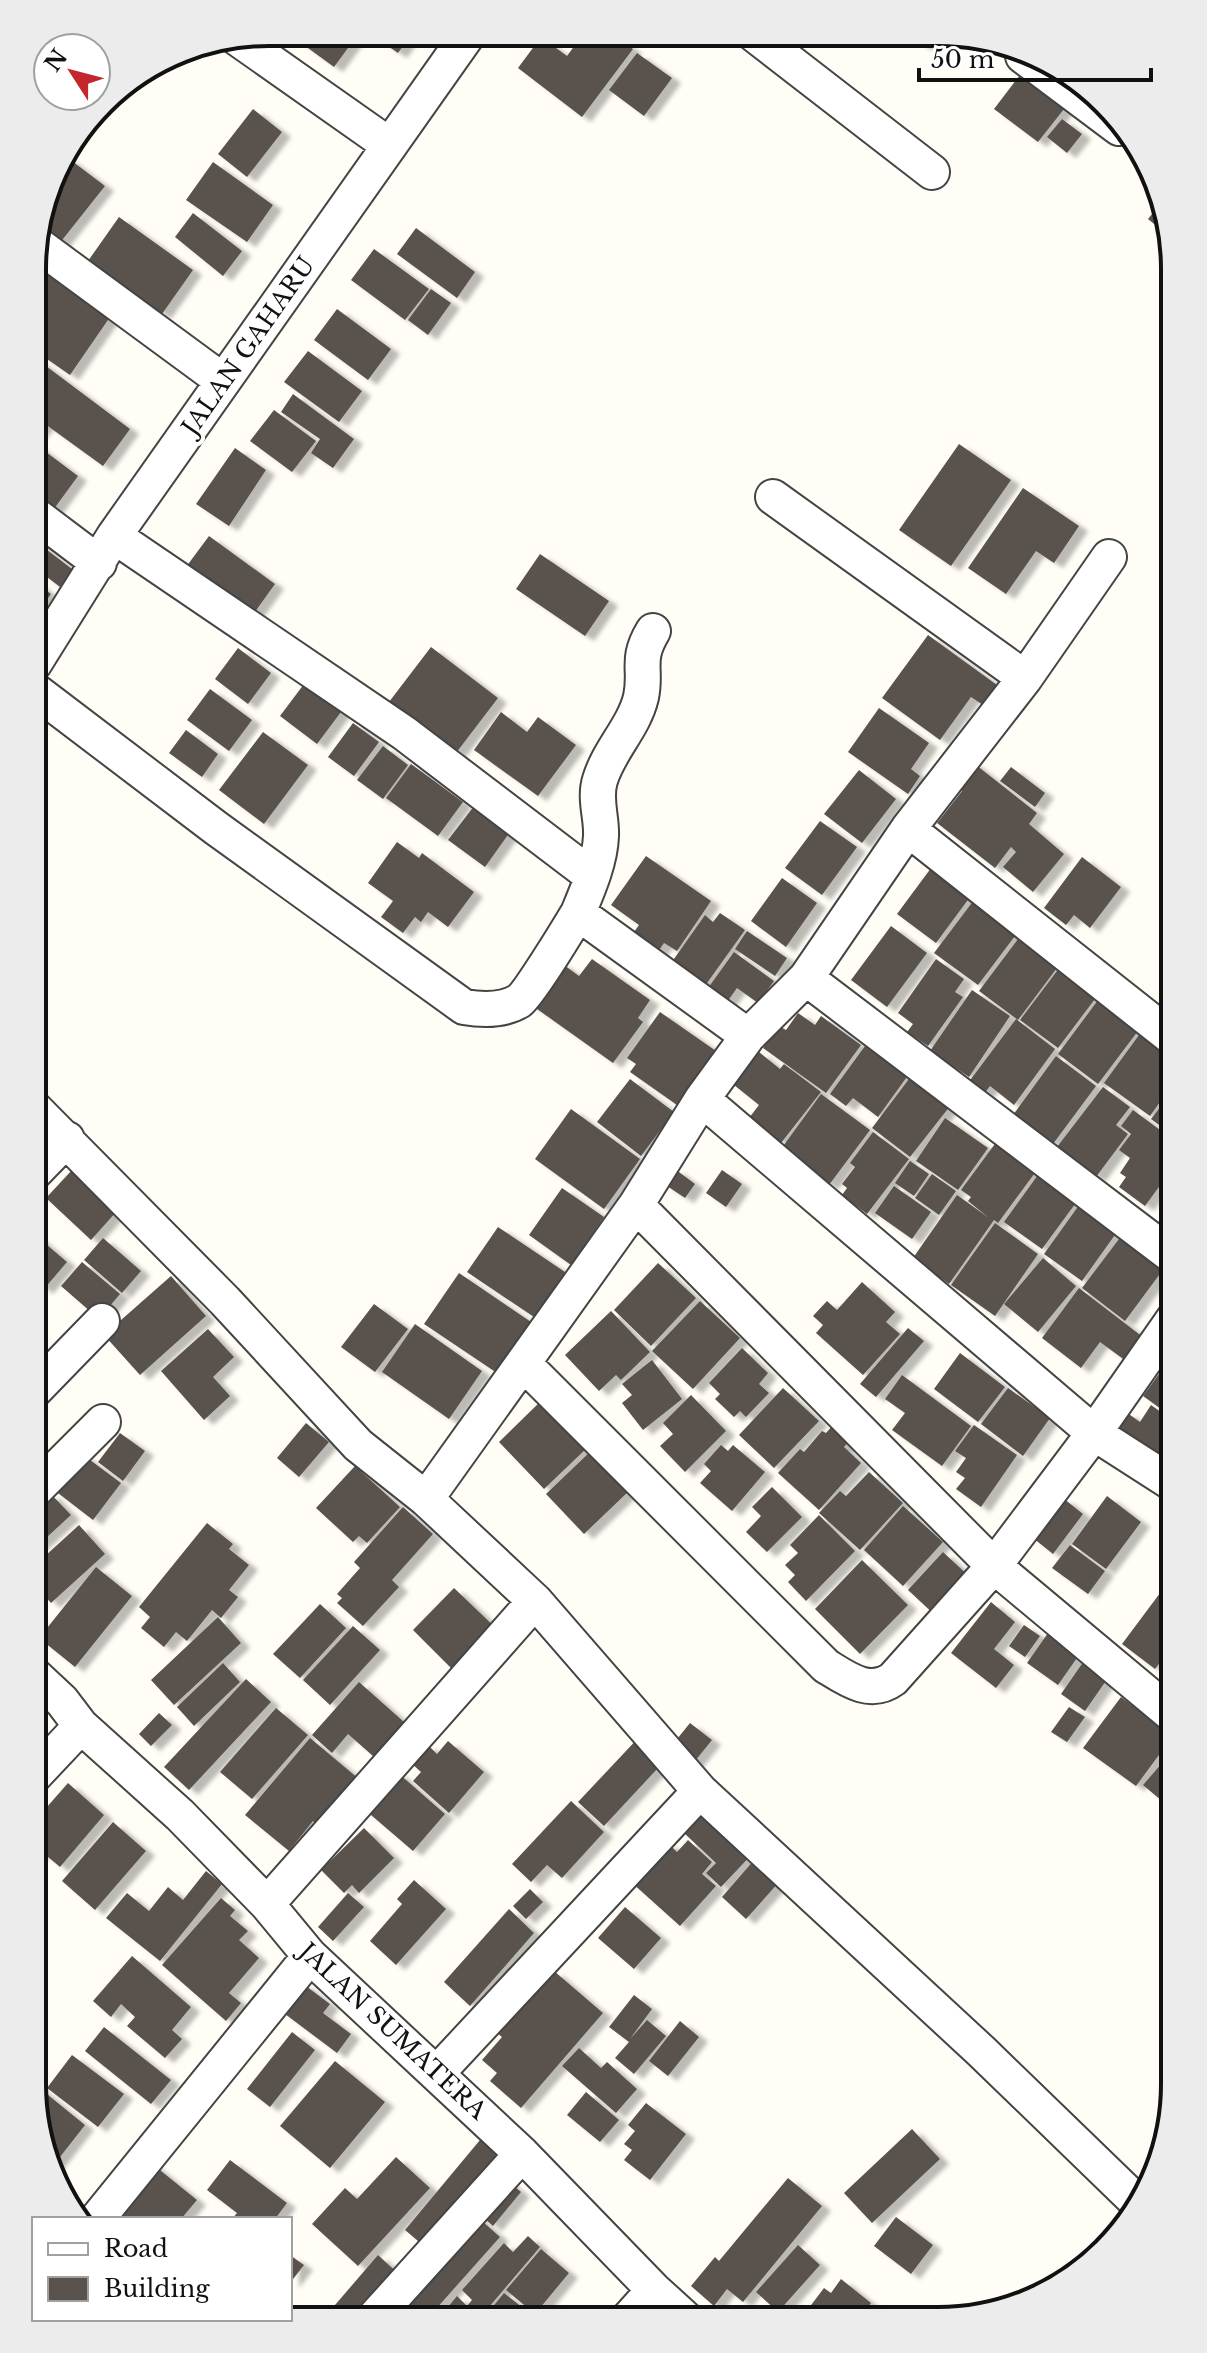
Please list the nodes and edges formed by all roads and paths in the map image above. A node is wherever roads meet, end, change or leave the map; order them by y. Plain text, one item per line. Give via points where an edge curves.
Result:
1 (460, 46) edge
2 (769, 46) edge
3 (250, 47) edge
4 (1054, 79) edge
5 (1091, 107) edge
6 (389, 145) junction
7 (932, 172) dead end
8 (47, 252) edge
9 (223, 381) junction
10 (773, 497) dead end
11 (46, 520) edge
12 (106, 550) junction
13 (1109, 557) dead end
14 (653, 631) dead end
15 (46, 645) edge
16 (1025, 678) junction
17 (46, 699) edge
18 (908, 829) junction
19 (592, 876) junction
20 (578, 913) junction
21 (806, 978) junction
22 (1161, 1029) edge
23 (748, 1036) junction
24 (702, 1099) junction
25 (46, 1119) edge
26 (67, 1139) junction
27 (46, 1161) edge
28 (636, 1205) junction
29 (1161, 1247) edge
30 (102, 1321) dead end
31 (1161, 1337) edge
32 (524, 1364) junction
33 (46, 1379) edge
34 (103, 1422) dead end
35 (1094, 1433) junction
36 (1161, 1476) edge
37 (46, 1479) edge
38 (426, 1499) junction
39 (994, 1566) junction
40 (535, 1601) junction
41 (46, 1686) edge
42 (1161, 1705) edge
43 (81, 1726) junction
44 (46, 1763) edge
45 (700, 1791) junction
46 (267, 1904) junction
47 (310, 1956) junction
48 (437, 2073) junction
49 (522, 2154) junction
50 (1130, 2196) edge
51 (99, 2217) edge
52 (654, 2290) junction
53 (384, 2307) edge
54 (639, 2307) edge
55 (673, 2307) edge

1 - 6 street, JALAN GAHARU
2 - 7 street
3 - 6 street
4 - 5 street
6 - 9 street, JALAN GAHARU
8 - 9 street
9 - 12 street, JALAN GAHARU
10 - 16 street
11 - 12 street
12 - 15 street, JALAN GAHARU
12 - 19 street via 404,733
13 - 16 street
14 - 19 street via 641,658 641,696 635,714 599,783 601,836
16 - 18 street
17 - 20 street via 464,1007 484,1010 521,1000
18 - 21 street
18 - 22 street
19 - 20 street
20 - 23 street
21 - 23 street
21 - 29 street
23 - 24 street
24 - 28 street
24 - 35 street
25 - 26 street
26 - 27 street
26 - 38 street via 358,1445
28 - 32 street
28 - 39 street
30 - 33 street
31 - 35 street
32 - 38 street
32 - 39 street via 826,1666 854,1683 875,1687 893,1679
34 - 37 street
35 - 36 street
35 - 39 street
38 - 40 street
39 - 42 street
40 - 45 street
40 - 46 street
41 - 43 street, JALAN SUMATERA
43 - 44 street
43 - 46 street, JALAN SUMATERA via 180,1815
45 - 48 street
45 - 50 street
46 - 47 street, JALAN SUMATERA
47 - 48 street, JALAN SUMATERA
47 - 51 street
48 - 49 street, JALAN SUMATERA
49 - 52 street, JALAN SUMATERA
49 - 53 street
52 - 54 street
52 - 55 street, JALAN SUMATERA

